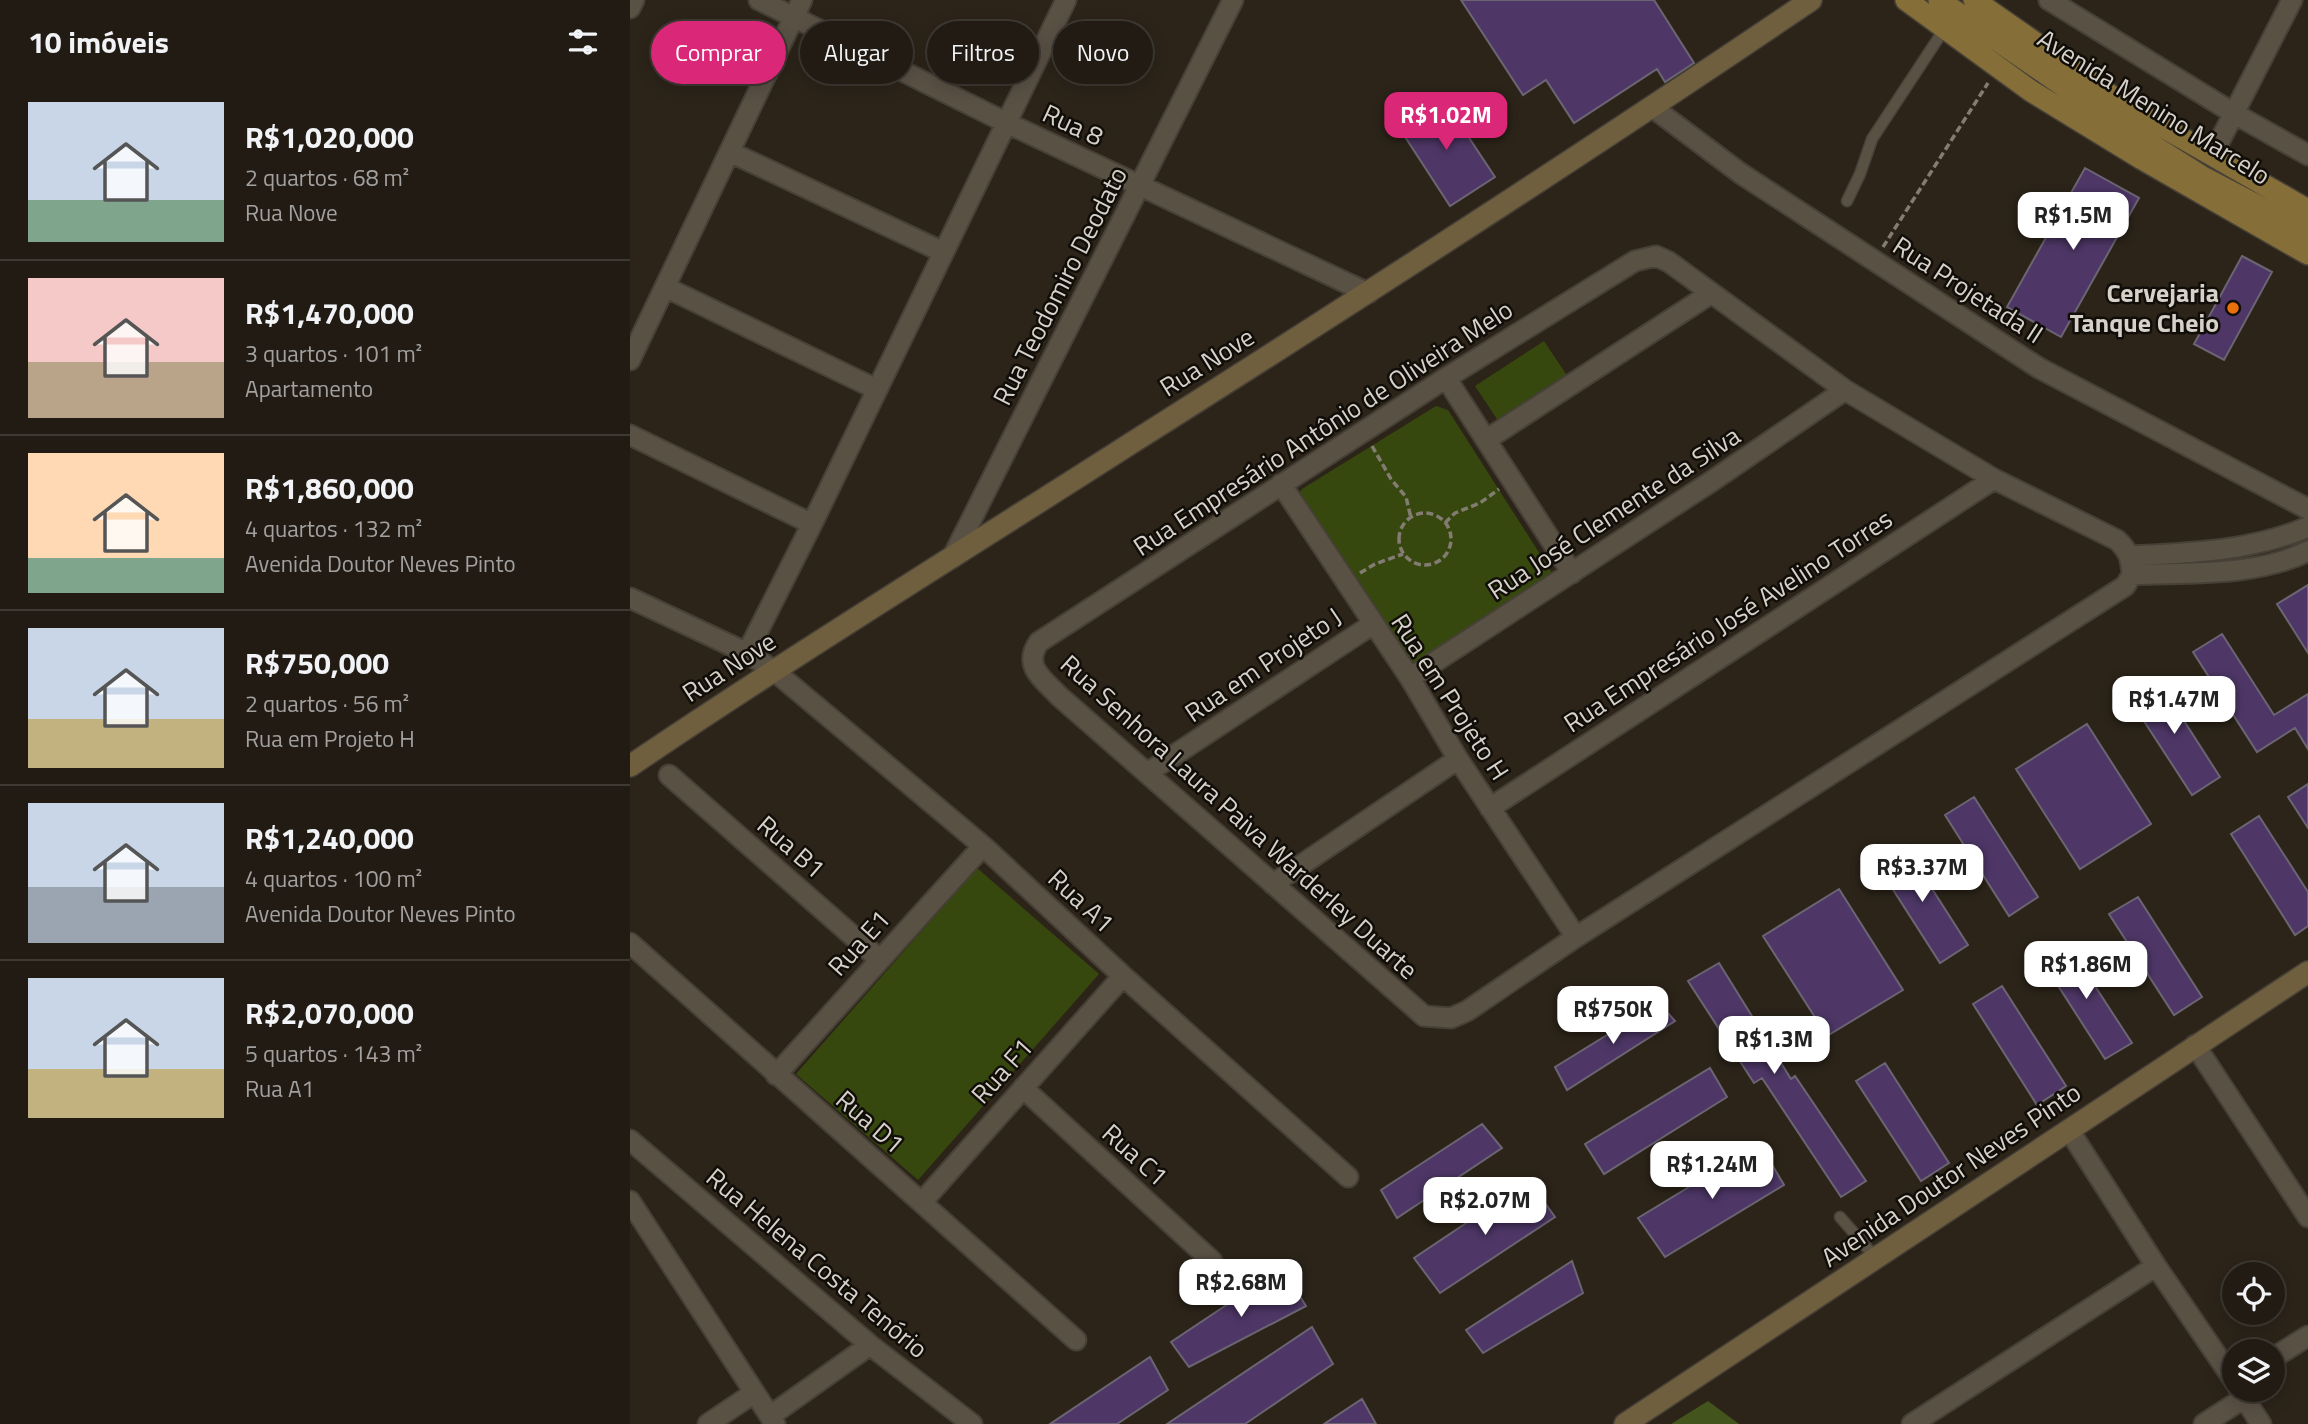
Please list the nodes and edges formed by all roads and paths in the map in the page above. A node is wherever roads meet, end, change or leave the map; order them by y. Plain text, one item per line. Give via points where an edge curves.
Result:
1 (634, 0) edge
2 (759, 0) edge
3 (1233, 0) edge
4 (1811, 0) edge
5 (1906, 0) edge
6 (1939, 0) edge
7 (1974, 0) edge
8 (2049, 0) edge
9 (2292, 0) edge
10 (1060, 2) edge
11 (630, 8) edge
12 (798, 8) edge
13 (1945, 28) junction
14 (1995, 38) junction
15 (2006, 72) junction
16 (1652, 107) junction
17 (2235, 114) junction
18 (1007, 123) junction
19 (730, 152) junction
20 (2308, 155) edge
21 (2212, 156) junction
22 (1141, 186) junction
23 (1847, 201) dead end
24 (2308, 210) edge
25 (2308, 232) edge
26 (943, 252) junction
27 (2308, 254) edge
28 (1874, 261) junction
29 (665, 286) junction
30 (1367, 293) junction
31 (1710, 294) junction
32 (630, 359) edge
33 (1446, 378) junction
34 (876, 389) junction
35 (1845, 390) junction
36 (1364, 433) junction
37 (630, 435) edge
38 (1486, 440) junction
39 (1994, 479) junction
40 (1513, 480) junction
41 (1282, 484) junction
42 (2308, 509) edge
43 (1411, 518) junction
44 (1446, 523) junction
45 (812, 524) junction
46 (2308, 527) edge
47 (2284, 538) junction
48 (1403, 554) junction
49 (2300, 555) edge
50 (952, 558) junction
51 (2131, 566) junction
52 (1572, 573) junction
53 (1346, 582) junction
54 (630, 598) edge
55 (1373, 624) junction
56 (1033, 650) joint
57 (747, 653) junction
58 (773, 670) junction
59 (1410, 678) junction
60 (1458, 759) junction
61 (630, 766) edge
62 (1147, 773) junction
63 (668, 775) dead end
64 (1490, 808) junction
65 (983, 846) junction
66 (1273, 884) junction
67 (1576, 937) junction
68 (630, 943) edge
69 (879, 959) junction
70 (2308, 972) edge
71 (1123, 976) junction
72 (2195, 1045) junction
73 (776, 1075) junction
74 (1023, 1088) junction
75 (2069, 1129) junction
76 (630, 1140) edge
77 (1348, 1177) dead end
78 (630, 1201) edge
79 (922, 1202) junction
80 (1840, 1217) dead end
81 (2308, 1217) edge
82 (1876, 1258) junction
83 (1212, 1261) dead end
84 (2156, 1266) junction
85 (2308, 1336) edge
86 (1076, 1340) dead end
87 (870, 1345) junction
88 (2285, 1350) edge
89 (2222, 1365) edge
90 (754, 1393) junction
91 (2227, 1402) edge
92 (2246, 1402) edge
93 (772, 1420) edge
94 (708, 1424) edge
95 (972, 1424) edge
96 (1625, 1424) edge
97 (1912, 1424) edge
98 (2204, 1424) edge
99 (2260, 1424) edge

1 - 11 street
2 - 12 street, Rua 8
3 - 22 street, Rua Teodomiro Deodato
4 - 16 street, Rua Nove
5 - 13 main road
6 - 14 main road, Avenida Menino Marcelo
7 - 21 main road, Avenida Menino Marcelo via 2126,106
8 - 17 street
9 - 17 street
10 - 18 street
12 - 18 street, Rua 8
12 - 19 street
13 - 15 main road
13 - 23 lane via 1872,139
14 - 15 main road
14 - 25 main road, Avenida Menino Marcelo via 2201,176
15 - 27 main road via 2142,159
15 - 28 path
16 - 28 street, Rua Projetada II via 1741,173
16 - 30 street, Rua Nove
17 - 20 street
17 - 21 street
18 - 22 street, Rua 8
18 - 26 street
19 - 26 street
19 - 29 street
21 - 24 main road, Avenida Menino Marcelo
22 - 30 street, Rua 8
22 - 50 street, Rua Teodomiro Deodato
26 - 34 street
28 - 42 street, Rua Projetada II via 2039,368
29 - 32 street
29 - 34 street
30 - 50 street, Rua Nove
31 - 33 street, Rua Empresário Antônio de Oliveira Melo via 1668,262 1645,257
31 - 35 street
31 - 38 street
33 - 36 street, Rua Empresário Antônio de Oliveira Melo
33 - 38 street
34 - 45 street
35 - 39 street
35 - 52 street, Rua José Clemente da Silva
36 - 41 street, Rua Empresário Antônio de Oliveira Melo
36 - 43 path via 1406,497
37 - 45 street
38 - 40 street
39 - 51 street via 2117,540 2127,550
39 - 64 street, Rua Empresário José Avelino Torres
40 - 44 path via 1480,503 1455,513
40 - 52 street
41 - 53 street, Rua em Projeto H
41 - 56 street, Rua Empresário Antônio de Oliveira Melo
43 - 44 path via 1427,513
43 - 48 path via 1402,525 1398,542
44 - 48 path via 1450,547 1440,561 1418,565
45 - 57 street
46 - 47 street
47 - 49 street
47 - 51 street
48 - 53 path
49 - 51 street via 2263,567
50 - 58 street, Rua Nove
51 - 67 street via 2124,586
52 - 59 street, Rua José Clemente da Silva
53 - 55 street, Rua em Projeto H
54 - 57 street, Rua A1
55 - 59 street, Rua em Projeto H
55 - 62 street, Rua em Projeto J
56 - 62 street, Rua Senhora Laura Paiva Warderley Duarte via 1035,669 1059,696
57 - 58 street, Rua A1
58 - 61 street, Rua Nove
58 - 65 street, Rua A1
59 - 60 street, Rua em Projeto H
60 - 64 street, Rua em Projeto H
60 - 66 street
62 - 66 street, Rua Senhora Laura Paiva Warderley Duarte
63 - 69 street, Rua B1
64 - 67 street, Rua em Projeto H
65 - 69 street, Rua E1
65 - 71 street, Rua A1
66 - 67 street, Rua Senhora Laura Paiva Warderley Duarte via 1424,1016 1451,1018 1467,1011
68 - 73 street, Rua D1
69 - 73 street, Rua E1
70 - 72 street, Avenida Doutor Neves Pinto
71 - 74 street, Rua F1
71 - 77 street, Rua A1
72 - 75 street, Avenida Doutor Neves Pinto
72 - 81 street
73 - 79 street, Rua D1
74 - 79 street, Rua F1
74 - 83 street, Rua C1
75 - 82 street, Avenida Doutor Neves Pinto
75 - 84 street
76 - 87 street, Rua Helena Costa Tenório
78 - 90 street
79 - 86 street, Rua D1
80 - 82 lane
82 - 96 street, Avenida Doutor Neves Pinto
84 - 89 street
84 - 97 street
85 - 88 street
87 - 93 street
87 - 95 street, Rua Helena Costa Tenório
90 - 93 street
90 - 94 street
91 - 98 street
92 - 99 street

